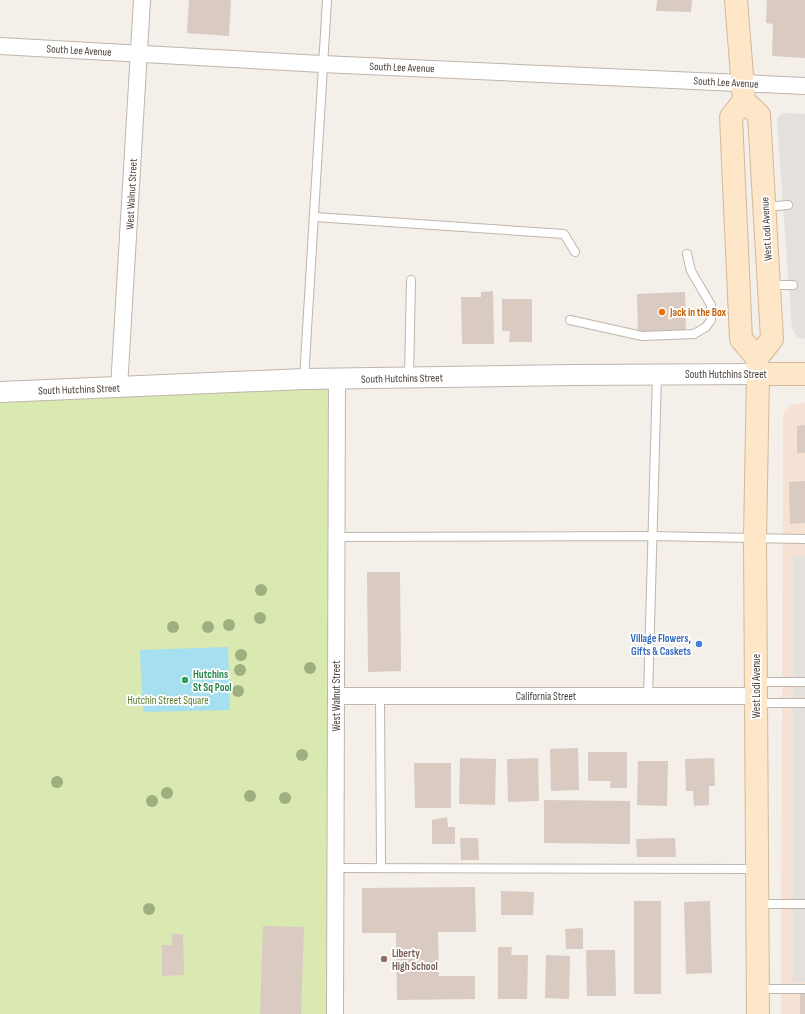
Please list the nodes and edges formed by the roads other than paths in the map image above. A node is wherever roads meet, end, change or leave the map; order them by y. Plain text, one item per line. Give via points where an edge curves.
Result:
1 (142, 0) edge
2 (327, 0) edge
3 (736, 0) edge
4 (0, 46) edge
5 (139, 53) junction
6 (322, 64) junction
7 (805, 86) edge
8 (744, 92) junction
9 (788, 205) dead end
10 (765, 207) junction
11 (315, 217) junction
12 (575, 252) dead end
13 (687, 254) dead end
14 (411, 280) dead end
15 (769, 285) junction
16 (793, 285) dead end
17 (570, 320) dead end
18 (758, 366) junction
19 (805, 374) edge
20 (657, 375) junction
21 (409, 378) junction
22 (304, 379) junction
23 (337, 379) junction
24 (119, 388) junction
25 (0, 392) edge
26 (652, 536) junction
27 (337, 537) junction
28 (755, 539) junction
29 (805, 539) edge
30 (805, 682) edge
31 (756, 694) junction
32 (336, 696) junction
33 (380, 696) junction
34 (648, 696) junction
35 (805, 703) edge
36 (336, 868) junction
37 (381, 868) junction
38 (756, 869) junction
39 (757, 904) junction
40 (805, 904) edge
41 (758, 988) junction
42 (805, 989) edge
43 (335, 1014) edge
44 (758, 1014) edge

1 - 5 street, West Walnut Street
2 - 6 lane
3 - 8 main road
4 - 5 street, South Lee Avenue
5 - 6 street, South Lee Avenue
5 - 24 street, West Walnut Street
6 - 8 street, South Lee Avenue
6 - 11 lane
7 - 8 street, South Lee Avenue
8 - 10 main road, West Lodi Avenue via 758,115
8 - 18 main road via 731,117 741,324 742,340
9 - 10 lane
10 - 15 main road, West Lodi Avenue
11 - 12 lane via 564,234
11 - 22 lane
13 - 17 lane via 691,271 710,305 710,320 706,328 694,334 642,336
14 - 21 lane
15 - 16 lane
15 - 18 main road, West Lodi Avenue via 772,340
18 - 19 main road, South Hutchins Street
18 - 20 street, South Hutchins Street
18 - 28 main road, West Lodi Avenue
20 - 21 street, South Hutchins Street
20 - 26 lane
21 - 23 street, South Hutchins Street
22 - 23 street, South Hutchins Street
22 - 24 street, South Hutchins Street
23 - 27 street, West Walnut Street
24 - 25 street, South Hutchins Street
26 - 27 lane
26 - 28 lane
26 - 34 lane
27 - 32 street, West Walnut Street
28 - 29 lane
28 - 31 main road, West Lodi Avenue
30 - 31 lane
31 - 34 street, California Street
31 - 35 lane
31 - 38 main road, West Lodi Avenue
32 - 33 street, California Street
32 - 36 street, West Walnut Street
33 - 34 street, California Street
33 - 37 lane
36 - 37 lane
36 - 43 street, West Walnut Street
37 - 38 lane
38 - 39 main road, West Lodi Avenue
39 - 40 lane
39 - 41 main road, West Lodi Avenue
41 - 42 lane
41 - 44 main road, West Lodi Avenue

